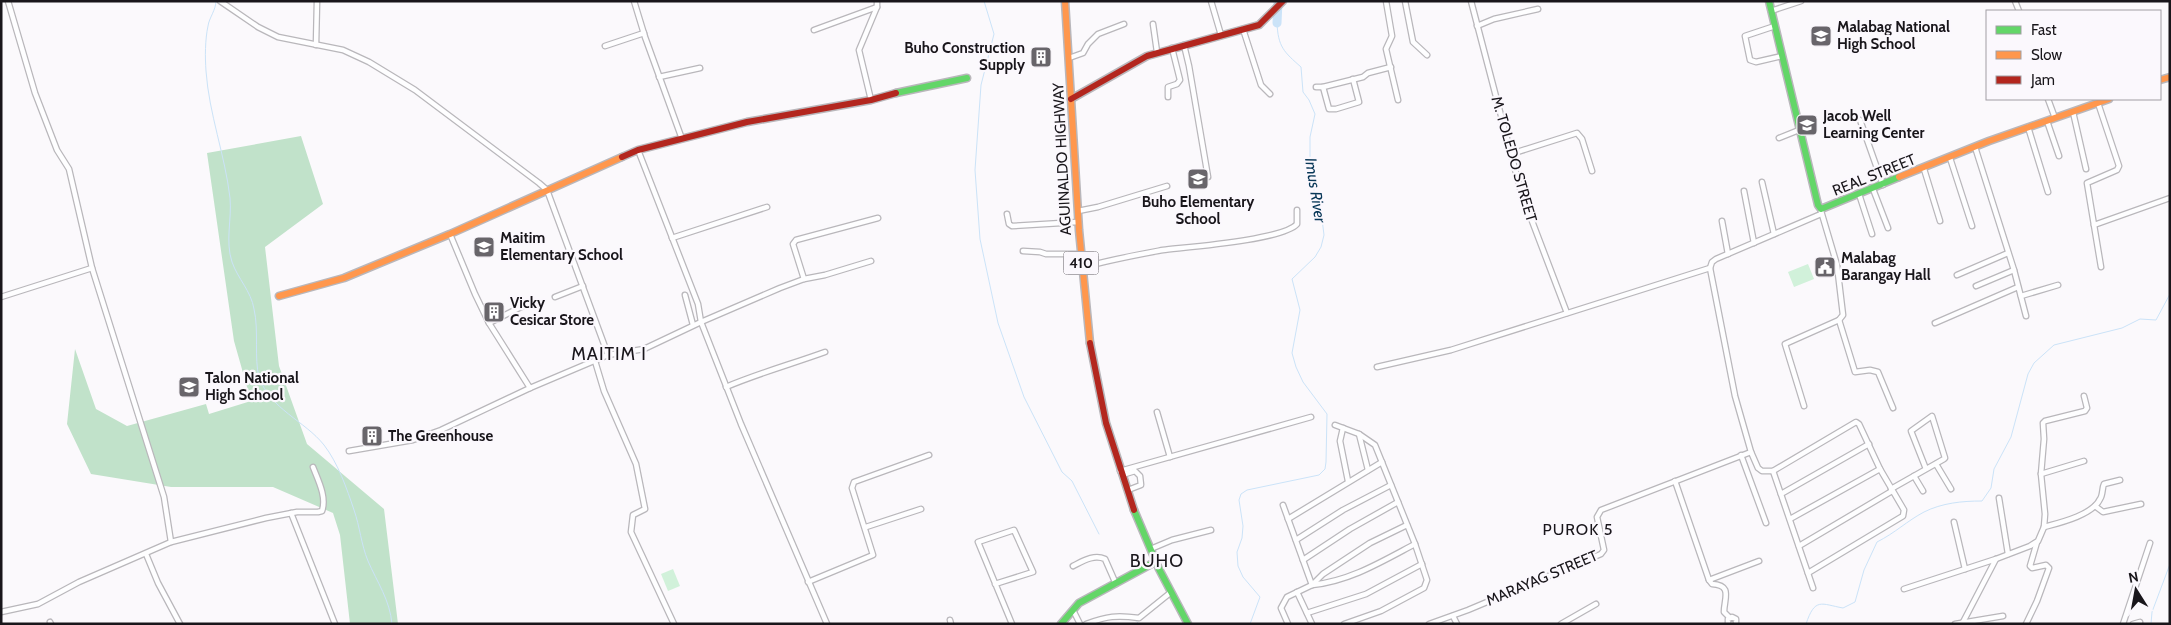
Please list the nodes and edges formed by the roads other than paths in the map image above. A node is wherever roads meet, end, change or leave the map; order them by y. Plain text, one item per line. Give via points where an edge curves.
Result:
1 (8, 1) edge
2 (220, 1) edge
3 (317, 1) edge
4 (634, 1) edge
5 (1065, 1) edge
6 (1211, 1) edge
7 (1386, 1) edge
8 (1405, 1) edge
9 (1471, 1) edge
10 (1769, 1) edge
11 (1801, 1) edge
12 (1283, 2) edge
13 (877, 4) edge
14 (1538, 9) dead end
15 (1772, 11) junction
16 (1124, 24) dead end
17 (1153, 24) dead end
18 (1477, 26) junction
19 (1775, 26) junction
20 (1243, 29) junction
21 (814, 30) dead end
22 (644, 33) junction
23 (1221, 35) junction
24 (316, 45) junction
25 (1184, 45) junction
26 (605, 46) dead end
27 (1172, 48) junction
28 (1157, 52) junction
29 (1426, 56) dead end
30 (1782, 56) junction
31 (1069, 58) junction
32 (1391, 67) junction
33 (700, 68) dead end
34 (659, 77) junction
35 (967, 78) dead end
36 (1353, 79) junction
37 (1316, 86) dead end
38 (1323, 87) junction
39 (1270, 94) dead end
40 (1168, 97) dead end
41 (1071, 99) junction
42 (871, 100) junction
43 (1398, 100) dead end
44 (2048, 100) edge
45 (2106, 100) edge
46 (2098, 103) junction
47 (2073, 112) junction
48 (1860, 120) dead end
49 (2051, 120) junction
50 (2028, 128) junction
51 (1799, 130) junction
52 (1779, 138) dead end
53 (682, 139) junction
54 (1976, 147) junction
55 (638, 150) junction
56 (1511, 154) junction
57 (2059, 156) dead end
58 (1950, 158) junction
59 (1924, 169) junction
60 (2086, 169) dead end
61 (1592, 171) dead end
62 (1208, 177) dead end
63 (1762, 182) dead end
64 (1883, 185) junction
65 (1167, 186) dead end
66 (1874, 188) junction
67 (546, 190) junction
68 (1744, 191) dead end
69 (2048, 192) dead end
70 (1859, 194) junction
71 (2170, 198) edge
72 (767, 207) dead end
73 (1297, 210) dead end
74 (1078, 211) junction
75 (1821, 212) junction
76 (1007, 214) dead end
77 (878, 218) dead end
78 (1722, 221) dead end
79 (1940, 221) dead end
80 (1078, 222) junction
81 (2094, 225) junction
82 (1972, 226) dead end
83 (1888, 228) dead end
84 (450, 234) junction
85 (1774, 234) junction
86 (1872, 234) dead end
87 (672, 238) junction
88 (1754, 243) junction
89 (1023, 251) dead end
90 (2008, 253) junction
91 (1080, 254) junction
92 (1728, 254) junction
93 (871, 261) dead end
94 (2101, 267) dead end
95 (92, 268) junction
96 (1081, 268) junction
97 (1710, 268) junction
98 (2014, 270) junction
99 (1957, 274) dead end
100 (804, 279) junction
101 (2058, 285) dead end
102 (583, 286) junction
103 (1976, 286) dead end
104 (2018, 287) junction
105 (685, 295) dead end
106 (280, 296) dead end
107 (2021, 296) junction
108 (1, 297) edge
109 (554, 297) dead end
110 (533, 301) dead end
111 (1567, 314) junction
112 (2026, 316) dead end
113 (1839, 320) junction
114 (701, 322) junction
115 (489, 323) junction
116 (1935, 323) dead end
117 (693, 325) junction
118 (825, 352) dead end
119 (608, 355) junction
120 (595, 361) junction
121 (1377, 367) dead end
122 (726, 387) junction
123 (530, 388) junction
124 (2084, 396) dead end
125 (1804, 406) dead end
126 (1892, 408) dead end
127 (1157, 412) dead end
128 (1311, 417) dead end
129 (1335, 424) dead end
130 (1343, 428) junction
131 (1359, 434) junction
132 (1869, 444) junction
133 (348, 451) dead end
134 (1750, 452) junction
135 (929, 455) dead end
136 (1742, 455) junction
137 (1170, 457) junction
138 (2084, 461) dead end
139 (1382, 462) junction
140 (1936, 464) junction
141 (313, 467) dead end
142 (1880, 469) junction
143 (1926, 469) junction
144 (1368, 470) junction
145 (1772, 471) junction
146 (1121, 473) junction
147 (2041, 474) junction
148 (1914, 476) junction
149 (2120, 480) dead end
150 (1348, 481) junction
151 (1675, 481) junction
152 (1391, 485) junction
153 (1951, 489) dead end
154 (1128, 490) junction
155 (1892, 490) junction
156 (1923, 491) dead end
157 (1781, 494) junction
158 (1999, 498) dead end
159 (1398, 502) junction
160 (2142, 504) dead end
161 (1283, 505) dead end
162 (2095, 506) junction
163 (921, 509) dead end
164 (291, 513) junction
165 (1137, 517) junction
166 (1288, 519) junction
167 (1790, 519) junction
168 (1954, 522) dead end
169 (1766, 523) dead end
170 (1407, 525) junction
171 (866, 527) junction
172 (2044, 527) junction
173 (1211, 530) dead end
174 (1296, 540) junction
175 (2038, 541) junction
176 (170, 542) junction
177 (2150, 543) dead end
178 (1415, 544) junction
179 (1799, 546) junction
180 (1153, 548) junction
181 (146, 554) junction
182 (2008, 554) junction
183 (1996, 559) junction
184 (1303, 560) junction
185 (1760, 560) dead end
186 (1155, 562) junction
187 (1422, 564) junction
188 (1073, 566) dead end
189 (1965, 569) junction
190 (1808, 573) junction
191 (1709, 580) junction
192 (808, 582) junction
193 (995, 584) junction
194 (1116, 584) junction
195 (1312, 585) junction
196 (1813, 588) dead end
197 (1904, 589) dead end
198 (1298, 592) junction
199 (1170, 593) junction
200 (1596, 604) dead end
201 (1072, 609) junction
202 (1, 612) edge
203 (1307, 613) junction
204 (1453, 616) junction
205 (2003, 616) dead end
206 (1572, 618) junction
207 (1730, 618) junction
208 (2140, 622) dead end
209 (1962, 623) edge
210 (180, 624) edge
211 (336, 624) edge
212 (674, 624) edge
213 (827, 624) edge
214 (1012, 624) edge
215 (1061, 624) edge
216 (1080, 624) edge
217 (1086, 624) edge
218 (1188, 624) edge
219 (1288, 624) edge
220 (1312, 624) edge
221 (1344, 624) edge
222 (1429, 624) edge
223 (1457, 624) edge
224 (1561, 624) edge
225 (1574, 624) edge
226 (1728, 624) edge
227 (1736, 624) edge
228 (1955, 624) edge
229 (2026, 624) edge
230 (2123, 624) edge
231 (2133, 624) edge

1 - 95 street via 35,93 57,150 69,169
2 - 24 street via 278,37
3 - 24 street
4 - 22 street
5 - 31 street, AGUINALDO HIGHWAY / 410
6 - 23 street
7 - 32 street via 1392,36 1386,49
8 - 29 street via 1413,42
9 - 18 street, M. TOLEDO STREET
10 - 15 street, REAL STREET
11 - 15 street
12 - 20 street via 1259,25
13 - 21 street
13 - 42 street via 859,50
14 - 18 street
15 - 19 street, REAL STREET
16 - 31 street via 1102,32 1083,53
17 - 28 street
18 - 56 street, M. TOLEDO STREET
19 - 30 street, REAL STREET
19 - 30 street via 1745,36 1750,60 1756,62
20 - 23 street
20 - 39 street via 1261,84
22 - 26 street
22 - 34 street
23 - 25 street
24 - 67 street via 343,50 415,90
25 - 27 street
25 - 62 street
27 - 28 street
27 - 40 street via 1180,80 1168,87
28 - 41 street
30 - 51 street, REAL STREET
31 - 41 street, AGUINALDO HIGHWAY / 410
32 - 36 street
32 - 43 street
33 - 34 street
34 - 53 street
35 - 42 street
36 - 38 street
36 - 38 street via 1359,102 1336,109 1329,108
37 - 38 street
41 - 74 street, AGUINALDO HIGHWAY / 410
42 - 53 street via 755,121
44 - 49 street
45 - 46 street, REAL STREET
46 - 47 street, REAL STREET
46 - 81 street via 2119,168 2087,184
47 - 49 street, REAL STREET
47 - 60 street
48 - 64 street
49 - 50 street, REAL STREET
49 - 57 street
50 - 54 street, REAL STREET
50 - 69 street
51 - 52 street
51 - 75 street, REAL STREET
53 - 55 street
54 - 58 street, REAL STREET
54 - 90 street
55 - 67 street
55 - 87 street
56 - 61 street via 1577,133
56 - 111 street, M. TOLEDO STREET via 1529,218
58 - 59 street, REAL STREET
58 - 82 street
59 - 64 street, REAL STREET
59 - 79 street
63 - 85 street
64 - 66 street, REAL STREET
65 - 74 street
66 - 70 street, REAL STREET
66 - 83 street
67 - 84 street
67 - 102 street
68 - 88 street
70 - 75 street, REAL STREET
70 - 86 street
71 - 81 street
72 - 87 street
73 - 96 street via 1297,224 1288,230 1240,241 1164,250
74 - 80 street, AGUINALDO HIGHWAY / 410
75 - 85 street
75 - 113 street via 1839,276 1843,315
76 - 80 street via 1012,226
77 - 100 street via 796,240 794,250
78 - 92 street
80 - 91 street, AGUINALDO HIGHWAY / 410
81 - 94 street
84 - 106 street via 344,278
84 - 115 street
85 - 88 street
87 - 114 street via 698,304
88 - 92 street
89 - 91 street
90 - 98 street
90 - 99 street
91 - 96 street, AGUINALDO HIGHWAY / 410
92 - 97 street via 1712,262
93 - 100 street
95 - 108 street
95 - 176 street via 164,497
96 - 146 street, AGUINALDO HIGHWAY / 410 via 1099,394
97 - 111 street
97 - 134 street via 1735,396
98 - 103 street
98 - 104 street
100 - 114 street
101 - 107 street
102 - 109 street
102 - 119 street
104 - 107 street
104 - 116 street
105 - 117 street
107 - 112 street
110 - 115 street
111 - 121 street via 1452,350
113 - 125 street via 1785,344
113 - 126 street via 1855,372 1878,372
114 - 117 street
114 - 122 street
115 - 123 street
117 - 119 street via 644,350
118 - 122 street
119 - 120 street
120 - 123 street
120 - 212 street via 604,391 636,464 644,509 633,515 631,532
122 - 192 street
123 - 133 street via 413,440
124 - 147 street via 2085,411 2043,423
127 - 137 street
128 - 137 street
129 - 130 street
130 - 131 street
130 - 150 street via 1340,441
131 - 139 street via 1375,446
131 - 144 street
132 - 142 street
132 - 145 street via 1859,424 1853,423
132 - 157 street
134 - 136 street, MARAYAG STREET
134 - 145 street via 1758,468
135 - 171 street via 854,482 852,488
136 - 151 street, MARAYAG STREET
136 - 169 street
137 - 146 street
138 - 147 street
139 - 144 street
139 - 152 street
140 - 143 street
140 - 143 street via 1944,459 1945,454 1931,416 1911,431
140 - 153 street
141 - 164 street via 321,487 322,511
142 - 155 street
142 - 167 street
143 - 148 street
144 - 150 street
145 - 157 street
146 - 154 street, AGUINALDO HIGHWAY / 410
146 - 154 street via 1135,471 1140,476 1141,485
147 - 172 street
148 - 155 street
148 - 156 street
149 - 162 street via 2104,484
150 - 166 street
151 - 191 street
151 - 204 street, MARAYAG STREET via 1601,510 1597,517 1604,544 1601,554
152 - 159 street
152 - 174 street
154 - 165 street, AGUINALDO HIGHWAY / 410
155 - 179 street
155 - 190 street via 1904,510 1903,516
157 - 167 street
158 - 182 street
159 - 170 street
159 - 184 street
160 - 162 street via 2104,512
161 - 166 street
162 - 172 street via 2070,519
163 - 171 street
164 - 176 street
164 - 211 street
165 - 180 street, AGUINALDO HIGHWAY / 410
165 - 186 street, AGUINALDO HIGHWAY / 410
166 - 174 street
167 - 179 street
168 - 189 street
170 - 178 street
170 - 195 street via 1370,543
171 - 192 street via 873,555
172 - 175 street
173 - 180 street
174 - 184 street
175 - 182 street
175 - 229 street via 2030,566 2049,568
176 - 181 street
177 - 230 street
178 - 187 street
178 - 195 street via 1359,574
179 - 190 street
180 - 218 street, AGUINALDO HIGHWAY / 410
181 - 202 street via 79,582 38,604
181 - 210 street
182 - 183 street
183 - 189 street
183 - 209 street
184 - 195 street
185 - 191 street
186 - 194 street
186 - 199 street, AGUINALDO HIGHWAY / 410
187 - 203 street via 1366,594
187 - 221 street via 1427,580 1424,588 1381,611
188 - 194 street via 1102,557
189 - 197 street
190 - 196 street
191 - 207 street via 1725,590 1724,612
192 - 213 street
193 - 193 street via 978,542 1014,530 1033,572
193 - 214 street
194 - 201 street
195 - 198 street
198 - 203 street
198 - 219 street via 1282,604
199 - 217 street via 1138,618 1126,615 1103,617
199 - 218 street, AGUINALDO HIGHWAY / 410
200 - 206 street
201 - 215 street
201 - 216 street
203 - 220 street
204 - 222 street, MARAYAG STREET
204 - 223 street
205 - 209 street
206 - 224 street
206 - 225 street
207 - 226 street
207 - 227 street via 1735,618
208 - 231 street
209 - 228 street

